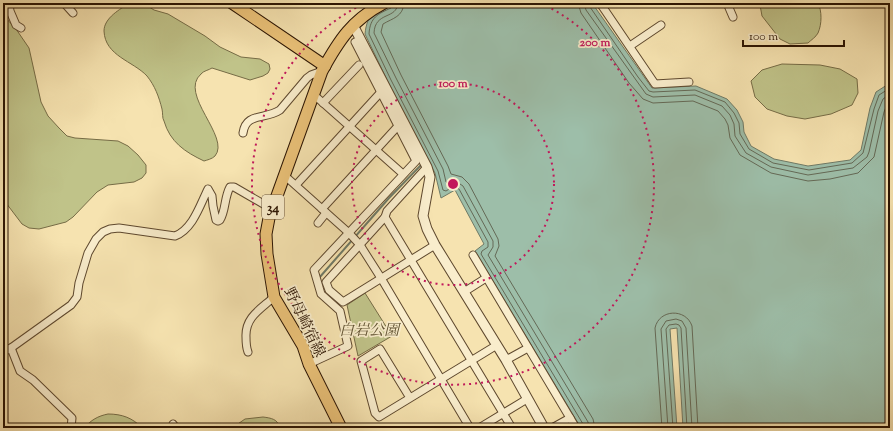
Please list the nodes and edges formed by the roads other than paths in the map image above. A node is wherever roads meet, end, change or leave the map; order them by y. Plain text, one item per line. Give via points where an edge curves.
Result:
1 (9, 3) edge
2 (64, 3) edge
3 (232, 3) edge
4 (384, 3) edge
5 (600, 3) edge
6 (727, 3) edge
7 (73, 13) dead end
8 (733, 17) dead end
9 (353, 25) junction
10 (661, 25) dead end
11 (21, 28) dead end
12 (355, 42) dead end
13 (630, 46) junction
14 (359, 65) dead end
15 (323, 68) junction
16 (689, 82) dead end
17 (380, 92) junction
18 (313, 94) junction
19 (323, 103) junction
20 (350, 126) junction
21 (398, 126) junction
22 (243, 133) dead end
23 (376, 150) junction
24 (427, 167) junction
25 (403, 174) junction
26 (284, 175) junction
27 (296, 185) junction
28 (272, 209) junction
29 (324, 211) junction
30 (385, 217) junction
31 (318, 223) dead end
32 (350, 234) junction
33 (359, 245) junction
34 (435, 245) junction
35 (473, 255) dead end
36 (412, 259) junction
37 (381, 278) junction
38 (486, 278) junction
39 (464, 292) junction
40 (274, 297) junction
41 (497, 345) junction
42 (11, 348) junction
43 (528, 348) junction
44 (3, 352) edge
45 (248, 352) dead end
46 (472, 360) junction
47 (506, 360) junction
48 (309, 364) junction
49 (441, 380) junction
50 (410, 398) junction
51 (527, 399) junction
52 (503, 413) junction
53 (570, 418) junction
54 (71, 428) edge
55 (341, 428) edge
56 (470, 428) edge
57 (479, 428) edge
58 (512, 428) edge
59 (544, 428) edge
60 (552, 428) edge
61 (576, 428) edge

1 - 11 street via 16,25
2 - 7 street
3 - 15 main road
4 - 9 main road, 野母崎宿線 / 34
5 - 13 street
6 - 8 street
9 - 15 main road, 野母崎宿線 / 34 via 339,41
9 - 24 street
10 - 13 street
12 - 17 street
13 - 16 street via 655,84
14 - 19 street
15 - 18 main road, 野母崎宿線 / 34
15 - 22 street via 307,78 276,113 248,121
17 - 20 street
17 - 21 street
18 - 19 street
18 - 26 main road, 野母崎宿線 / 34
19 - 20 street
20 - 23 street
20 - 27 street
21 - 23 street
21 - 25 street via 416,161
23 - 25 street
23 - 29 street
24 - 30 street via 387,211
24 - 34 street via 430,177 423,216
25 - 32 street
26 - 27 street
26 - 28 main road, 野母崎宿線 / 34
27 - 29 street
28 - 40 main road, 野母崎宿線 / 34 via 266,234
28 - 42 street via 234,187 227,193 223,214 218,221 208,188 192,221 182,233 175,236 119,228 103,232 96,238 88,253 77,297 71,305
29 - 31 street
29 - 32 street
30 - 33 street
30 - 36 street
32 - 33 street
32 - 48 street via 314,270 321,294 340,310 352,347
33 - 37 street
33 - 37 street via 326,282 329,290 343,302
34 - 36 street
34 - 39 street
35 - 38 street
36 - 37 street
36 - 46 street
37 - 49 street
38 - 39 street
38 - 43 street
39 - 41 street
40 - 45 street via 248,322
40 - 48 main road, 野母崎宿線 / 34 via 299,340
41 - 46 street
41 - 47 street
42 - 44 street
42 - 54 street via 20,371 33,380 72,418
43 - 47 street
43 - 53 street
46 - 49 street
46 - 52 street
47 - 51 street
48 - 55 main road, 野母崎宿線 / 34
49 - 50 street
49 - 56 street
50 - 50 street via 380,349 361,361 375,413 379,417
51 - 52 street
51 - 59 street
52 - 57 street
52 - 58 street
53 - 60 street
53 - 61 street

